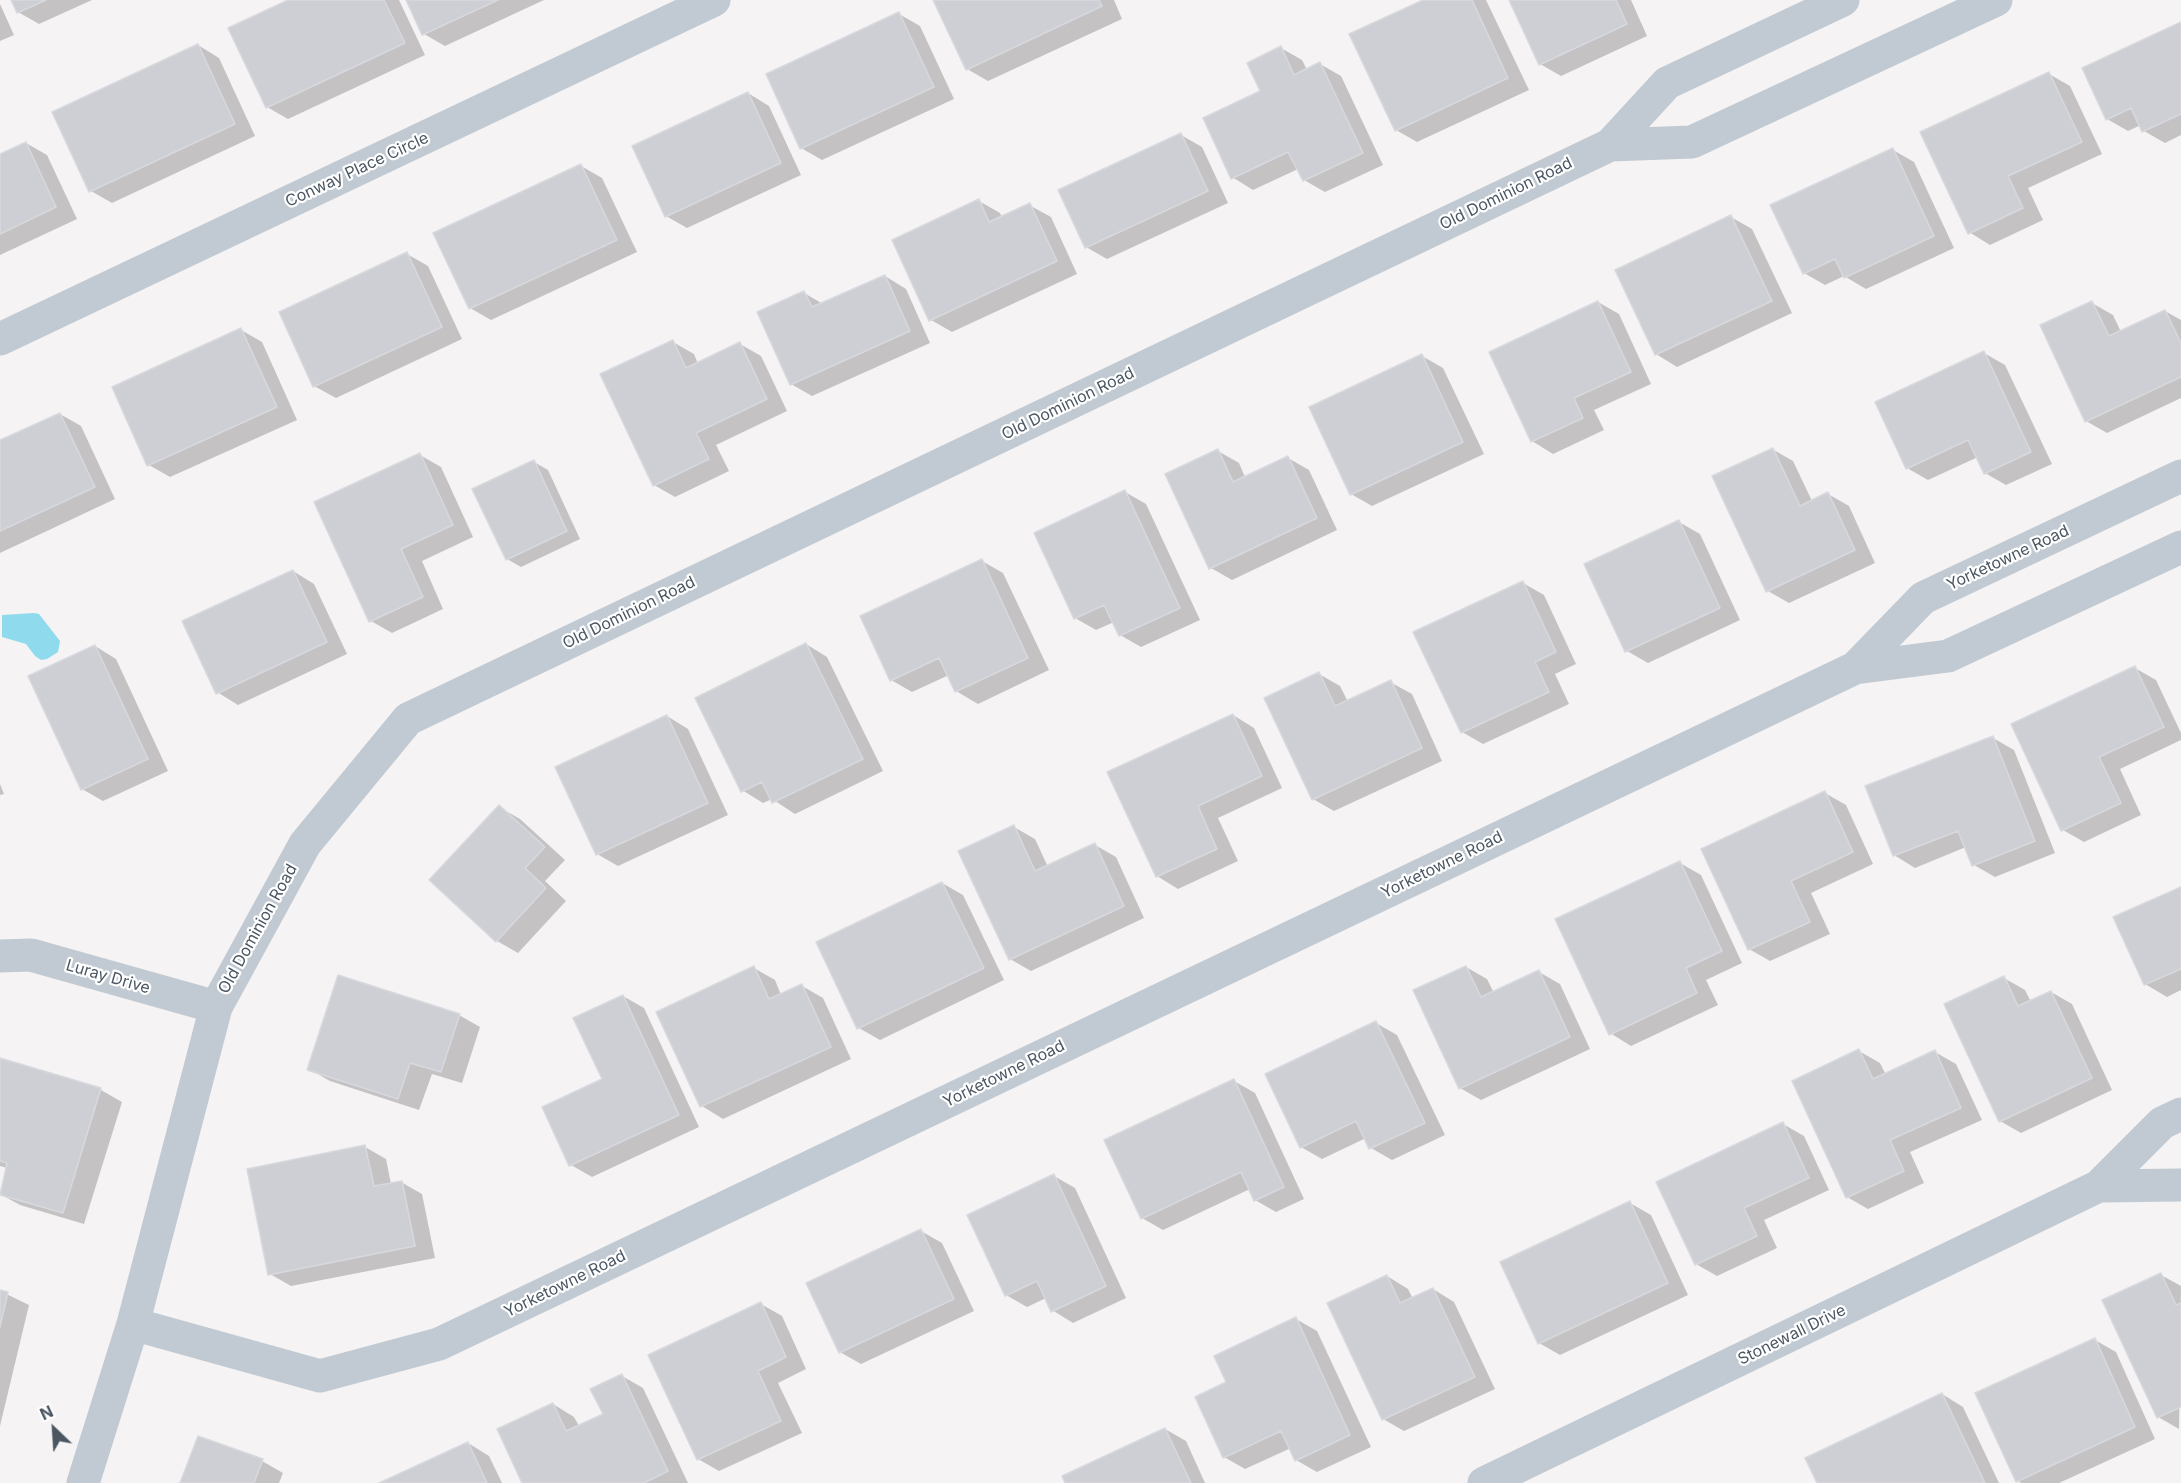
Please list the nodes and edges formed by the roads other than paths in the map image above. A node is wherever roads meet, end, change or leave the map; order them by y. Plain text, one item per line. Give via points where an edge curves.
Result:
1 (714, 0) edge
2 (1843, 0) edge
3 (1996, 0) edge
4 (1610, 145) junction
5 (0, 339) edge
6 (2181, 476) edge
7 (2181, 547) edge
8 (1855, 668) junction
9 (0, 956) edge
10 (216, 1007) junction
11 (2181, 1114) edge
12 (2181, 1185) edge
13 (2099, 1186) junction
14 (133, 1324) junction
15 (83, 1483) edge
16 (1484, 1483) edge

1 - 5 street, Conway Place Circle
2 - 4 street, Old Dominion Road via 1667,83
3 - 4 street, Old Dominion Road via 1692,142
4 - 10 street, Old Dominion Road via 408,719 305,843
6 - 8 street, Yorketowne Road via 1923,598
7 - 8 street, Yorketowne Road via 1948,656
8 - 14 street, Yorketowne Road via 439,1344 320,1376
9 - 10 street, Luray Drive via 31,954
10 - 14 street, Old Dominion Road
11 - 13 street, Stonewall Drive via 2162,1123
12 - 13 street, Stonewall Drive
13 - 16 street, Stonewall Drive
14 - 15 street, Old Dominion Road

